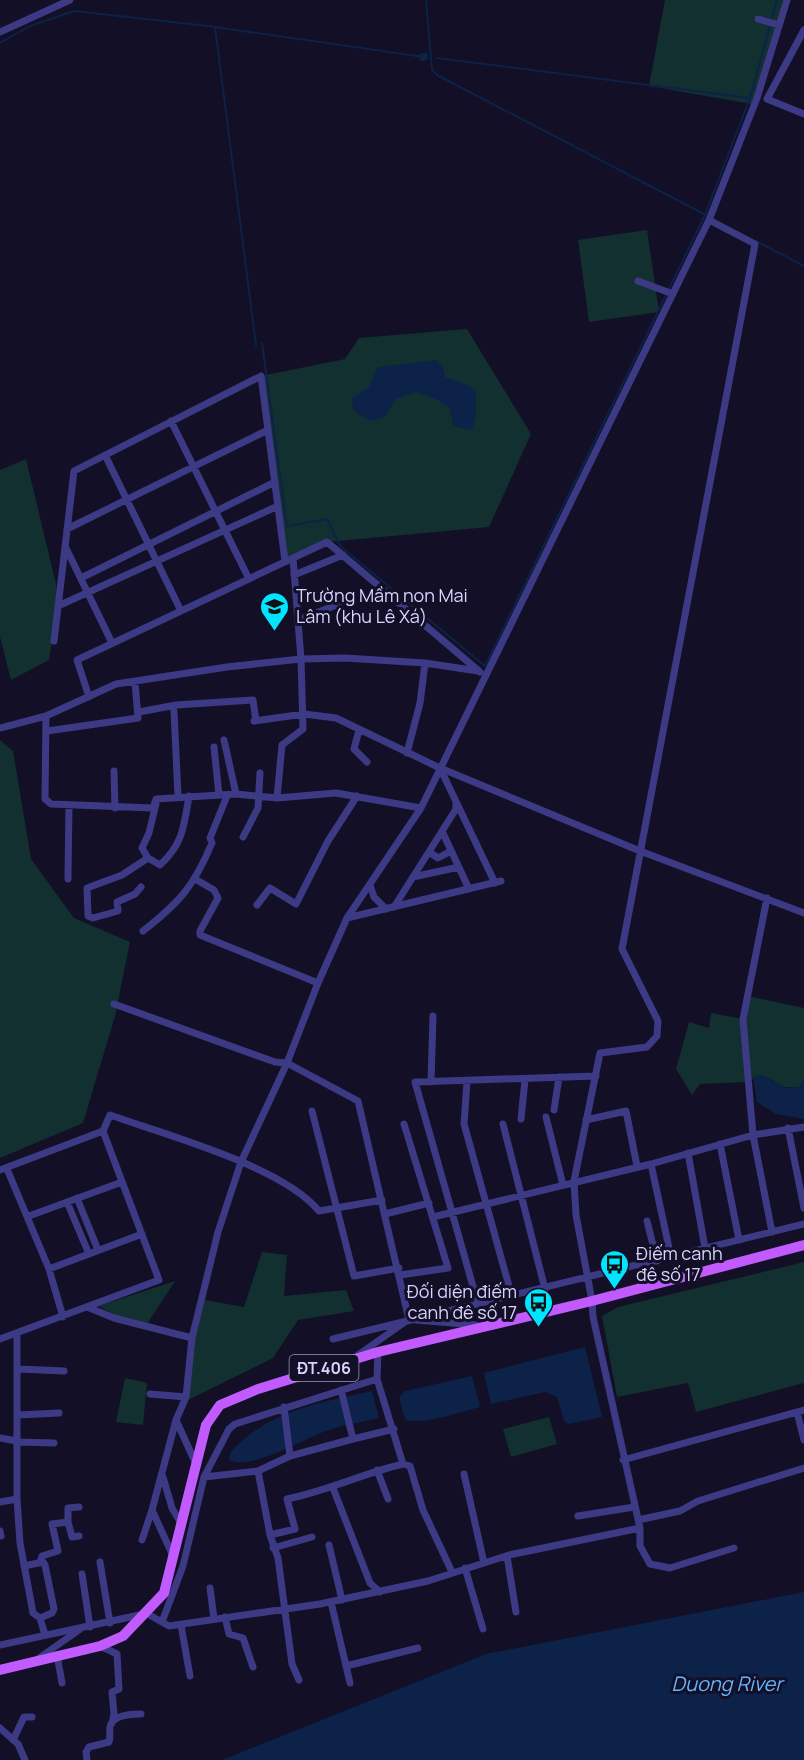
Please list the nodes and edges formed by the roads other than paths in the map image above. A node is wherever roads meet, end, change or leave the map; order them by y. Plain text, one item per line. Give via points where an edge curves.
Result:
1 (70, 0) edge
2 (787, 0) edge
3 (758, 19) dead end
4 (777, 25) junction
5 (804, 30) edge
6 (0, 32) edge
7 (756, 98) junction
8 (767, 99) junction
9 (804, 114) edge
10 (709, 219) junction
11 (638, 282) dead end
12 (669, 292) junction
13 (171, 421) junction
14 (268, 430) junction
15 (105, 455) junction
16 (194, 467) junction
17 (275, 482) junction
18 (127, 500) junction
19 (278, 506) junction
20 (216, 511) junction
21 (67, 529) junction
22 (225, 530) junction
23 (149, 544) junction
24 (65, 546) junction
25 (343, 555) junction
26 (293, 558) junction
27 (157, 561) junction
28 (285, 561) junction
29 (294, 575) junction
30 (81, 578) junction
31 (249, 579) junction
32 (88, 592) junction
33 (339, 604) dead end
34 (58, 606) junction
35 (181, 611) junction
36 (298, 620) junction
37 (54, 641) dead end
38 (112, 643) junction
39 (301, 659) junction
40 (425, 663) junction
41 (483, 673) junction
42 (135, 682) junction
43 (89, 697) junction
44 (174, 711) dead end
45 (139, 712) junction
46 (304, 714) junction
47 (46, 716) junction
48 (0, 728) edge
49 (359, 730) junction
50 (47, 731) junction
51 (224, 740) dead end
52 (214, 747) dead end
53 (407, 753) junction
54 (367, 762) dead end
55 (440, 768) junction
56 (114, 771) dead end
57 (260, 773) dead end
58 (236, 794) junction
59 (223, 795) junction
60 (178, 796) junction
61 (189, 796) junction
62 (259, 796) junction
63 (357, 796) junction
64 (277, 798) junction
65 (156, 799) junction
66 (456, 802) junction
67 (69, 805) junction
68 (115, 808) junction
69 (421, 808) junction
70 (442, 831) junction
71 (243, 837) dead end
72 (451, 851) junction
73 (640, 851) junction
74 (429, 852) junction
75 (148, 858) junction
76 (438, 858) junction
77 (459, 867) junction
78 (438, 871) junction
79 (413, 877) junction
80 (68, 879) dead end
81 (195, 879) junction
82 (370, 885) junction
83 (141, 887) dead end
84 (469, 889) junction
85 (767, 898) junction
86 (257, 905) dead end
87 (394, 907) junction
88 (386, 909) junction
89 (804, 913) edge
90 (347, 918) junction
91 (143, 931) dead end
92 (318, 983) junction
93 (114, 1004) dead end
94 (433, 1016) dead end
95 (286, 1063) junction
96 (596, 1076) junction
97 (559, 1077) junction
98 (525, 1080) junction
99 (431, 1082) junction
100 (467, 1082) junction
101 (554, 1110) dead end
102 (312, 1111) dead end
103 (546, 1117) dead end
104 (521, 1119) dead end
105 (586, 1120) junction
106 (404, 1124) dead end
107 (503, 1124) dead end
108 (804, 1126) edge
109 (788, 1128) junction
110 (103, 1131) junction
111 (753, 1135) junction
112 (720, 1144) junction
113 (688, 1153) junction
114 (242, 1162) junction
115 (651, 1164) junction
116 (638, 1166) junction
117 (4, 1170) edge
118 (574, 1181) junction
119 (122, 1182) junction
120 (563, 1185) junction
121 (520, 1194) junction
122 (78, 1198) junction
123 (382, 1200) junction
124 (67, 1202) junction
125 (487, 1202) junction
126 (429, 1203) junction
127 (804, 1208) edge
128 (337, 1209) junction
129 (453, 1211) junction
130 (385, 1214) junction
131 (28, 1216) junction
132 (433, 1217) junction
133 (647, 1221) dead end
134 (804, 1224) edge
135 (772, 1232) junction
136 (142, 1234) junction
137 (739, 1240) junction
138 (804, 1245) edge
139 (705, 1248) junction
140 (98, 1251) junction
141 (88, 1254) junction
142 (671, 1257) junction
143 (657, 1261) junction
144 (49, 1269) junction
145 (400, 1271) junction
146 (588, 1277) junction
147 (545, 1289) junction
148 (512, 1296) junction
149 (592, 1301) junction
150 (478, 1304) junction
151 (87, 1307) junction
152 (63, 1317) junction
153 (410, 1320) junction
154 (487, 1326) junction
155 (17, 1335) junction
156 (192, 1338) junction
157 (0, 1339) edge
158 (333, 1339) dead end
159 (378, 1352) junction
160 (351, 1360) junction
161 (19, 1369) junction
162 (64, 1371) dead end
163 (377, 1379) junction
164 (341, 1390) junction
165 (150, 1394) dead end
166 (186, 1398) junction
167 (284, 1407) junction
168 (800, 1411) edge
169 (59, 1413) dead end
170 (18, 1415) junction
171 (176, 1420) junction
172 (394, 1428) junction
173 (0, 1438) edge
174 (353, 1439) junction
175 (804, 1440) edge
176 (17, 1442) junction
177 (54, 1443) dead end
178 (290, 1456) junction
179 (623, 1460) junction
180 (403, 1464) junction
181 (804, 1468) edge
182 (377, 1470) junction
183 (258, 1471) junction
184 (201, 1473) junction
185 (464, 1474) dead end
186 (162, 1476) junction
187 (333, 1488) junction
188 (17, 1499) junction
189 (388, 1499) dead end
190 (0, 1502) edge
191 (79, 1507) dead end
192 (634, 1507) junction
193 (152, 1510) junction
194 (578, 1516) dead end
195 (68, 1522) junction
196 (639, 1524) junction
197 (182, 1525) junction
198 (270, 1534) junction
199 (79, 1536) dead end
200 (312, 1537) dead end
201 (142, 1540) dead end
202 (329, 1545) dead end
203 (273, 1548) junction
204 (734, 1548) dead end
205 (507, 1556) junction
206 (173, 1557) junction
207 (100, 1562) dead end
208 (40, 1563) junction
209 (484, 1563) junction
210 (24, 1566) junction
211 (465, 1568) junction
212 (452, 1572) junction
213 (82, 1574) dead end
214 (210, 1588) dead end
215 (381, 1592) junction
216 (342, 1600) junction
217 (331, 1602) junction
218 (284, 1609) junction
219 (516, 1612) dead end
220 (145, 1614) junction
221 (225, 1617) junction
222 (40, 1618) junction
223 (214, 1619) junction
224 (162, 1622) junction
225 (110, 1623) junction
226 (182, 1625) junction
227 (90, 1627) junction
228 (81, 1629) junction
229 (483, 1629) dead end
230 (45, 1635) junction
231 (0, 1646) edge
232 (100, 1646) junction
233 (417, 1648) dead end
234 (57, 1655) junction
235 (36, 1660) junction
236 (346, 1666) junction
237 (253, 1667) dead end
238 (0, 1670) edge
239 (190, 1676) dead end
240 (299, 1680) dead end
241 (62, 1683) dead end
242 (350, 1683) dead end
243 (141, 1714) dead end
244 (32, 1717) dead end
245 (112, 1723) junction
246 (0, 1728) edge
247 (14, 1740) junction
248 (25, 1760) edge
249 (87, 1760) edge

1 - 6 street
2 - 4 street
3 - 4 street
4 - 7 street
5 - 8 street
7 - 8 street
7 - 10 street
8 - 9 street
10 - 12 street
10 - 73 street via 755,244
11 - 12 street
12 - 41 street
13 - 14 street via 261,376
13 - 15 street
13 - 16 street
14 - 16 street
14 - 17 street
15 - 18 street
15 - 21 street via 74,471
16 - 18 street
16 - 20 street
17 - 19 street
17 - 20 street
18 - 21 street
18 - 23 street
19 - 22 street
19 - 28 street
20 - 22 street
20 - 23 street
21 - 24 street
22 - 27 street
22 - 31 street
23 - 27 street
23 - 30 street
24 - 30 street
24 - 34 street
25 - 26 street via 327,542
25 - 29 street
25 - 41 street
26 - 28 street
26 - 29 street
27 - 32 street
27 - 35 street
28 - 31 street
29 - 36 street
30 - 32 street
31 - 35 street
32 - 34 street
32 - 38 street
33 - 36 street
34 - 37 street
35 - 38 street
36 - 39 street
38 - 43 street via 77,660
39 - 40 street
39 - 42 street
39 - 46 street
40 - 41 street
40 - 53 street
41 - 55 street
42 - 43 street via 116,684
42 - 45 street
43 - 47 street
44 - 60 street
45 - 46 street via 176,705 253,700 255,721
45 - 50 street via 138,718
46 - 49 street via 336,718
46 - 64 street via 303,729 282,744
47 - 48 street
47 - 50 street
49 - 53 street
49 - 54 street via 354,749
50 - 67 street via 45,799 51,804
51 - 58 street
52 - 59 street
53 - 55 street
55 - 66 street
55 - 69 street
55 - 73 street
56 - 68 street
57 - 62 street
58 - 59 street
58 - 62 street
59 - 61 street
59 - 81 street via 210,838 212,843
60 - 61 street
60 - 65 street
61 - 75 street via 175,852 160,865
62 - 64 street
62 - 71 street via 258,808
63 - 64 street
63 - 69 street
63 - 86 street via 296,904 270,888
65 - 68 street via 153,808
65 - 75 street via 142,848
66 - 70 street via 456,809
66 - 84 street via 498,882
67 - 68 street
67 - 80 street
69 - 82 street
70 - 72 street
70 - 74 street
72 - 76 street
72 - 77 street
73 - 85 street
73 - 96 street via 622,949 658,1021 657,1036 647,1047 600,1053
74 - 76 street
74 - 79 street
75 - 83 street via 122,875 87,888 88,916 118,911 117,902
76 - 78 street
77 - 78 street
77 - 84 street
78 - 79 street
79 - 87 street
81 - 91 street via 185,895
81 - 92 street via 214,890 218,898 200,935
82 - 88 street via 374,897
82 - 90 street
84 - 87 street
85 - 89 street
85 - 111 street via 743,1019
87 - 88 street
88 - 90 street
90 - 92 street
92 - 95 street
93 - 95 street
94 - 99 street
95 - 114 street
95 - 123 street via 358,1101
96 - 97 street
96 - 105 street
97 - 98 street
97 - 101 street
98 - 100 street
98 - 104 street
99 - 100 street
99 - 129 street via 414,1084
100 - 125 street via 464,1124
102 - 128 street
103 - 120 street
105 - 116 street via 626,1111
105 - 118 street
106 - 126 street
107 - 121 street
108 - 109 street
109 - 111 street
109 - 127 street
110 - 114 street via 110,1115
110 - 117 street
110 - 119 street
111 - 112 street
111 - 135 street
112 - 113 street
112 - 137 street
113 - 115 street
113 - 139 street
114 - 128 street via 308,1197 319,1211
114 - 156 street via 218,1232
115 - 116 street
115 - 142 street
116 - 118 street
117 - 131 street
118 - 120 street
118 - 146 street
119 - 122 street
119 - 136 street
120 - 121 street
121 - 125 street
121 - 147 street
122 - 124 street
122 - 140 street
123 - 128 street
123 - 130 street
124 - 131 street
124 - 141 street
125 - 129 street
125 - 148 street
126 - 130 street
126 - 132 street
128 - 145 street via 354,1276
129 - 132 street
129 - 150 street
130 - 145 street
131 - 144 street
132 - 145 street via 448,1268
133 - 143 street
134 - 135 street
135 - 137 street
136 - 140 street
136 - 151 street via 159,1280
137 - 139 street
138 - 149 main road, ĐT.406
139 - 142 street
140 - 141 street
141 - 144 street
142 - 143 street
143 - 146 street
144 - 152 street
145 - 153 street
146 - 147 street
146 - 149 street
147 - 148 street
148 - 150 street
149 - 154 main road, ĐT.406
149 - 179 street via 592,1317
150 - 153 street
151 - 152 street
151 - 156 street
152 - 155 street
153 - 154 street
153 - 158 street
153 - 160 street
154 - 159 main road, ĐT.406
155 - 157 street
155 - 161 street
156 - 166 street
159 - 160 main road, ĐT.406
159 - 163 street
160 - 184 main road, ĐT.406 via 220,1405 206,1425
161 - 162 street
161 - 170 street
163 - 164 street
163 - 172 street
164 - 167 street
164 - 174 street
165 - 166 street
166 - 171 street
167 - 178 street
167 - 184 street via 235,1424
168 - 175 street
168 - 179 street
169 - 170 street
170 - 176 street
171 - 184 street
171 - 186 street
172 - 174 street
172 - 180 street
173 - 176 street
174 - 178 street
176 - 177 street
176 - 188 street
178 - 183 street
179 - 192 street
180 - 182 street
180 - 212 street via 410,1466 423,1510
181 - 196 street
182 - 187 street
182 - 189 street
183 - 184 street
183 - 198 street
184 - 197 main road, ĐT.406
184 - 224 street via 183,1566
185 - 209 street
186 - 193 street
186 - 197 street
187 - 198 street via 287,1499 295,1529
187 - 215 street via 370,1583
188 - 190 street
188 - 210 street
191 - 195 street via 68,1508
192 - 194 street
192 - 196 street
193 - 201 street
193 - 206 street
195 - 199 street via 72,1537
195 - 208 street via 52,1524 57,1552 42,1556
196 - 204 street via 640,1546 650,1564 670,1568
196 - 205 street
197 - 206 main road, ĐT.406
198 - 203 street
200 - 203 street
202 - 216 street
203 - 218 street via 278,1558
205 - 209 street
205 - 219 street
206 - 220 main road, ĐT.406 via 164,1593
207 - 225 street
208 - 210 street
208 - 222 street via 45,1565 54,1609
209 - 211 street
210 - 222 street via 33,1613
211 - 212 street
211 - 229 street
212 - 215 street
213 - 227 street
214 - 223 street
215 - 216 street
216 - 217 street
217 - 218 street
217 - 236 street
218 - 221 street
218 - 240 street via 292,1664
220 - 224 street
220 - 225 street
220 - 232 main road, ĐT.406 via 123,1636
221 - 223 street
221 - 237 street via 229,1634 243,1638
222 - 230 street
223 - 226 street
224 - 226 street
225 - 227 street
226 - 239 street
227 - 228 street
228 - 230 street
228 - 235 street
230 - 231 street
232 - 234 main road, ĐT.406
232 - 245 street via 117,1654 119,1689 112,1692
233 - 236 street
234 - 235 main road, ĐT.406
234 - 241 street
235 - 238 main road, ĐT.406
236 - 242 street
243 - 245 street
244 - 247 street via 24,1717
245 - 249 street via 109,1742 89,1747
246 - 247 street
247 - 248 street

